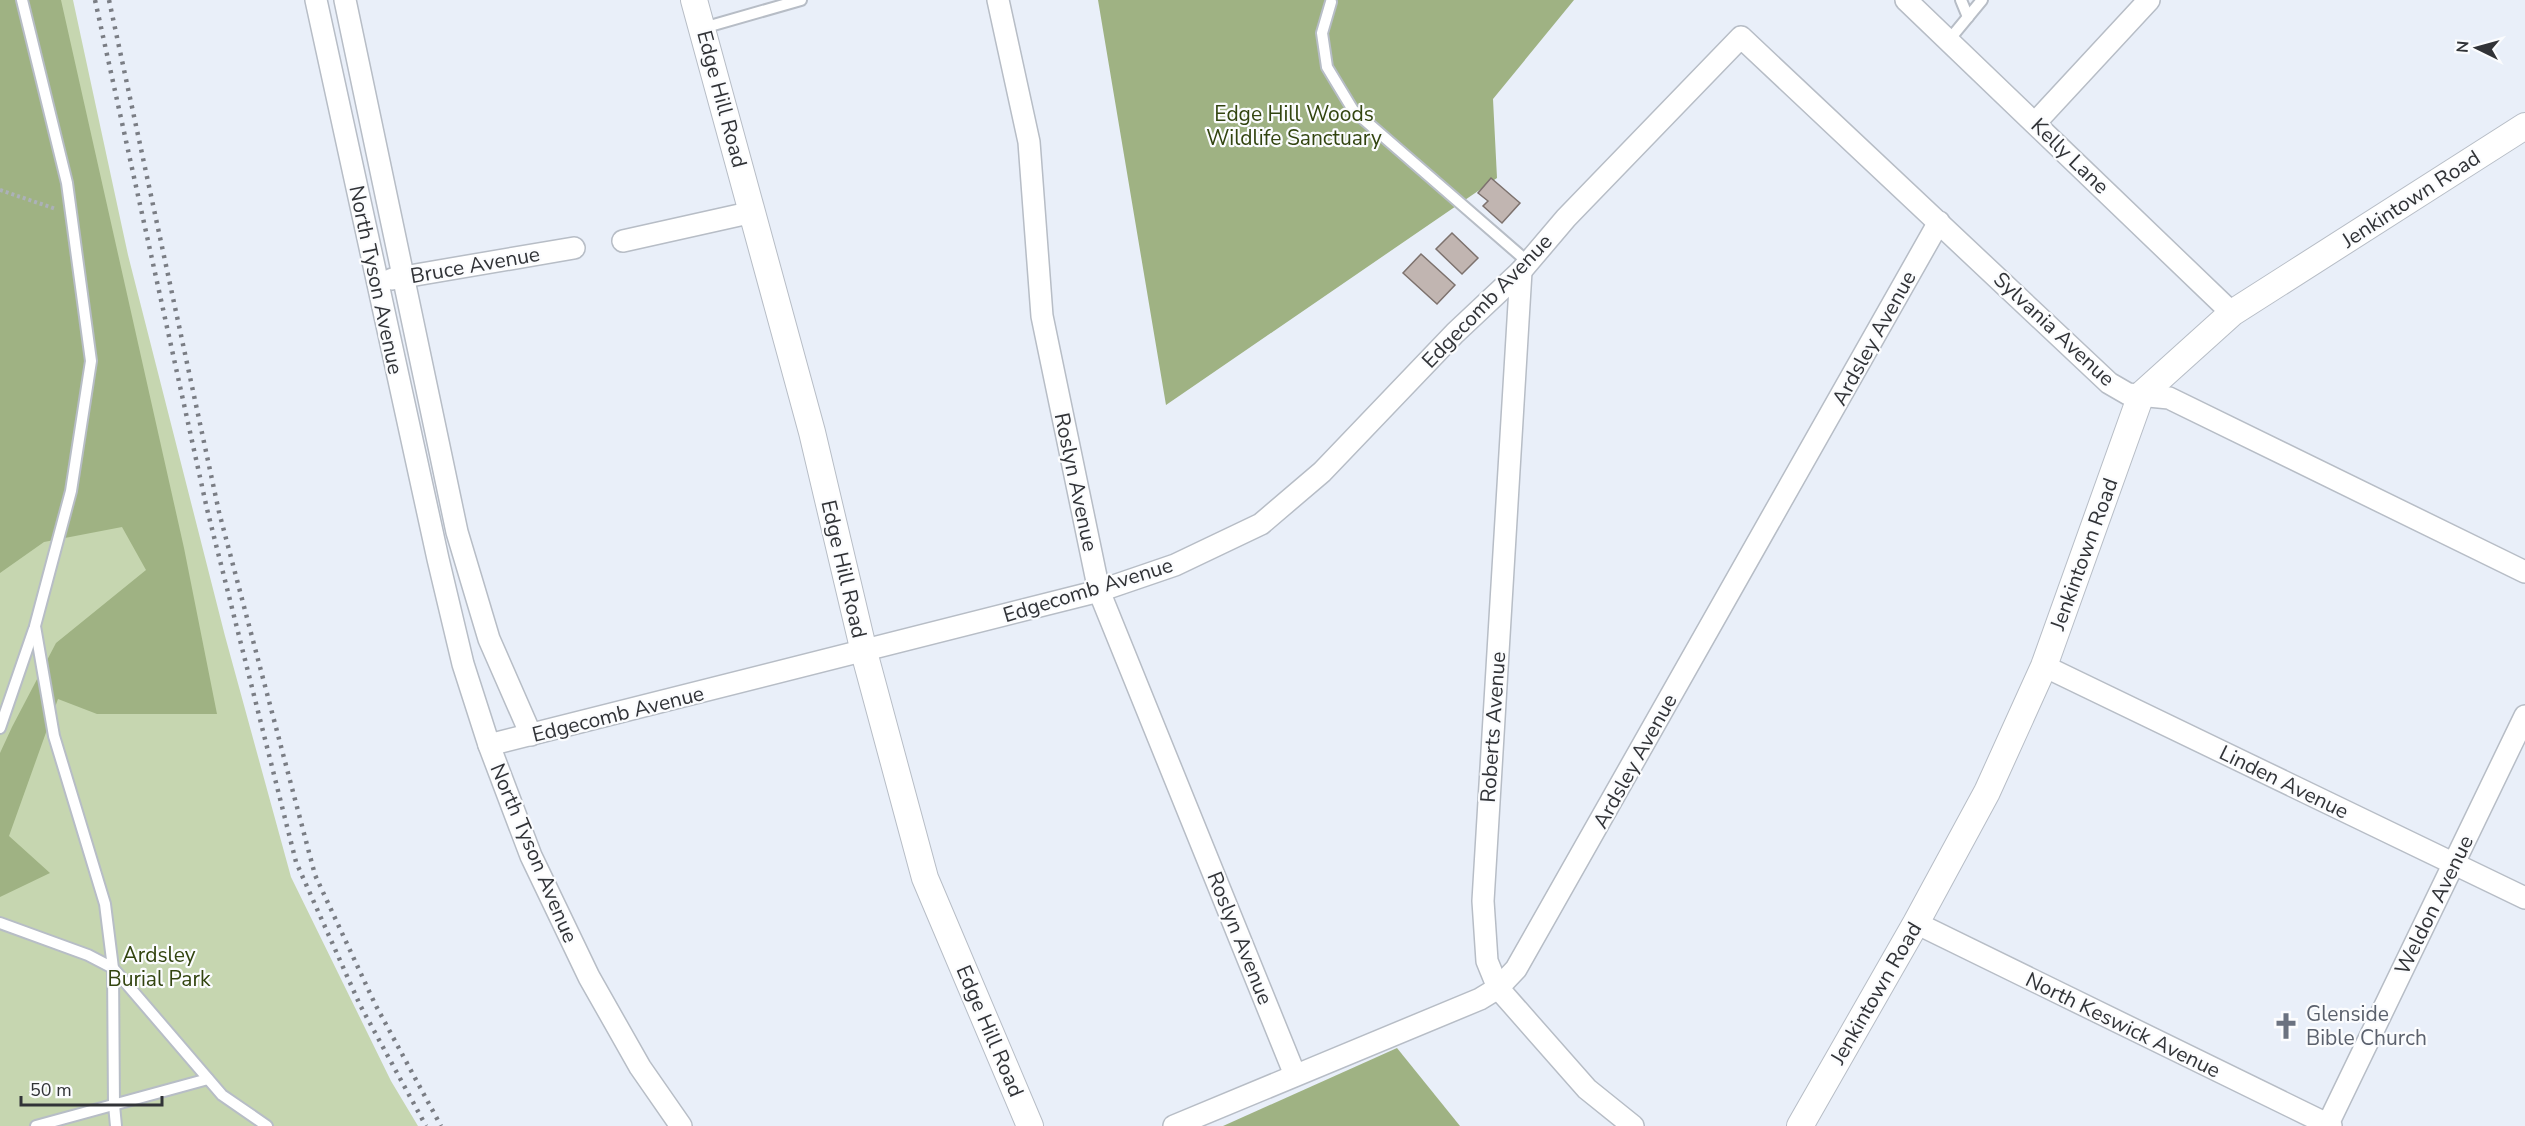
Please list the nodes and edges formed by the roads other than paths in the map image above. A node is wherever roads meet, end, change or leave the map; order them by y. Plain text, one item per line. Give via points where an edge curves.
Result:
1 (22, 0) edge
2 (316, 0) edge
3 (345, 0) edge
4 (694, 0) edge
5 (801, 0) edge
6 (998, 0) edge
7 (1961, 0) edge
8 (1982, 0) edge
9 (2149, 0) edge
10 (1331, 2) dead end
11 (1912, 2) edge
12 (1968, 17) junction
13 (703, 28) junction
14 (1741, 37) joint
15 (1949, 40) junction
16 (2035, 123) junction
17 (2525, 126) edge
18 (753, 212) junction
19 (1939, 222) junction
20 (623, 241) dead end
21 (574, 248) dead end
22 (1525, 267) junction
23 (404, 277) junction
24 (376, 282) junction
25 (2232, 314) junction
26 (2142, 395) junction
27 (449, 495) junction
28 (438, 559) junction
29 (2525, 572) edge
30 (1099, 591) junction
31 (35, 626) junction
32 (864, 652) junction
33 (2044, 666) junction
34 (2525, 716) edge
35 (0, 728) edge
36 (531, 735) junction
37 (489, 745) junction
38 (2454, 863) junction
39 (2525, 898) edge
40 (0, 923) edge
41 (1916, 923) junction
42 (113, 968) junction
43 (1498, 988) junction
44 (1295, 1075) junction
45 (208, 1078) junction
46 (114, 1106) junction
47 (36, 1126) edge
48 (116, 1126) edge
49 (267, 1126) edge
50 (681, 1126) edge
51 (1030, 1126) edge
52 (1174, 1126) edge
53 (1633, 1126) edge
54 (1800, 1126) edge
55 (2329, 1126) edge

1 - 31 lane via 68,183 91,361 71,491
2 - 24 street, North Tyson Avenue
3 - 23 street, North Tyson Avenue
4 - 13 street, Edge Hill Road
5 - 13 lane
6 - 30 street, Roslyn Avenue via 1029,142 1042,316
7 - 12 lane
8 - 12 lane
9 - 16 street
10 - 22 lane via 1322,33 1327,67 1353,110
11 - 15 street, Kelly Lane
12 - 15 lane
13 - 18 street, Edge Hill Road
14 - 19 street, Sylvania Avenue
14 - 22 street, Edgecomb Avenue via 1566,218
15 - 16 street, Kelly Lane
16 - 25 street, Kelly Lane
17 - 25 street, Jenkintown Road
18 - 20 street
18 - 32 street, Edge Hill Road via 812,432
19 - 26 street, Sylvania Avenue via 2109,383 2128,394
19 - 43 street, Ardsley Avenue via 1547,916 1516,969
21 - 23 street, Bruce Avenue
22 - 30 street, Edgecomb Avenue via 1455,333 1322,472 1262,524 1175,565
22 - 43 street, Roberts Avenue via 1483,901 1487,961
23 - 24 street, Bruce Avenue
23 - 27 street, North Tyson Avenue
24 - 28 street, North Tyson Avenue
25 - 26 street, Jenkintown Road
26 - 29 street, Sylvania Avenue via 2169,398
26 - 33 street, Jenkintown Road
27 - 28 street, North Tyson Avenue
27 - 36 street, North Tyson Avenue via 489,639
28 - 37 street, North Tyson Avenue via 463,664
30 - 32 street, Edgecomb Avenue
30 - 44 street, Roslyn Avenue
31 - 35 lane
31 - 42 lane via 54,736 105,904
32 - 36 street, Edgecomb Avenue
32 - 51 street, Edge Hill Road via 925,878
33 - 38 street, Linden Avenue
33 - 41 street, Jenkintown Road via 1987,792
34 - 38 street, Weldon Avenue
36 - 37 street, Edgecomb Avenue
37 - 50 street, North Tyson Avenue via 531,856 589,977 640,1067
38 - 39 street, Linden Avenue
38 - 55 street, Weldon Avenue
40 - 42 lane
41 - 54 street, Jenkintown Road
41 - 55 street, North Keswick Avenue
42 - 45 lane
42 - 46 lane
43 - 44 street, Ardsley Avenue via 1480,999
43 - 53 street, Roberts Avenue via 1587,1089
44 - 52 street, Ardsley Avenue
45 - 46 lane
45 - 49 lane via 222,1095
46 - 47 lane
46 - 48 lane

